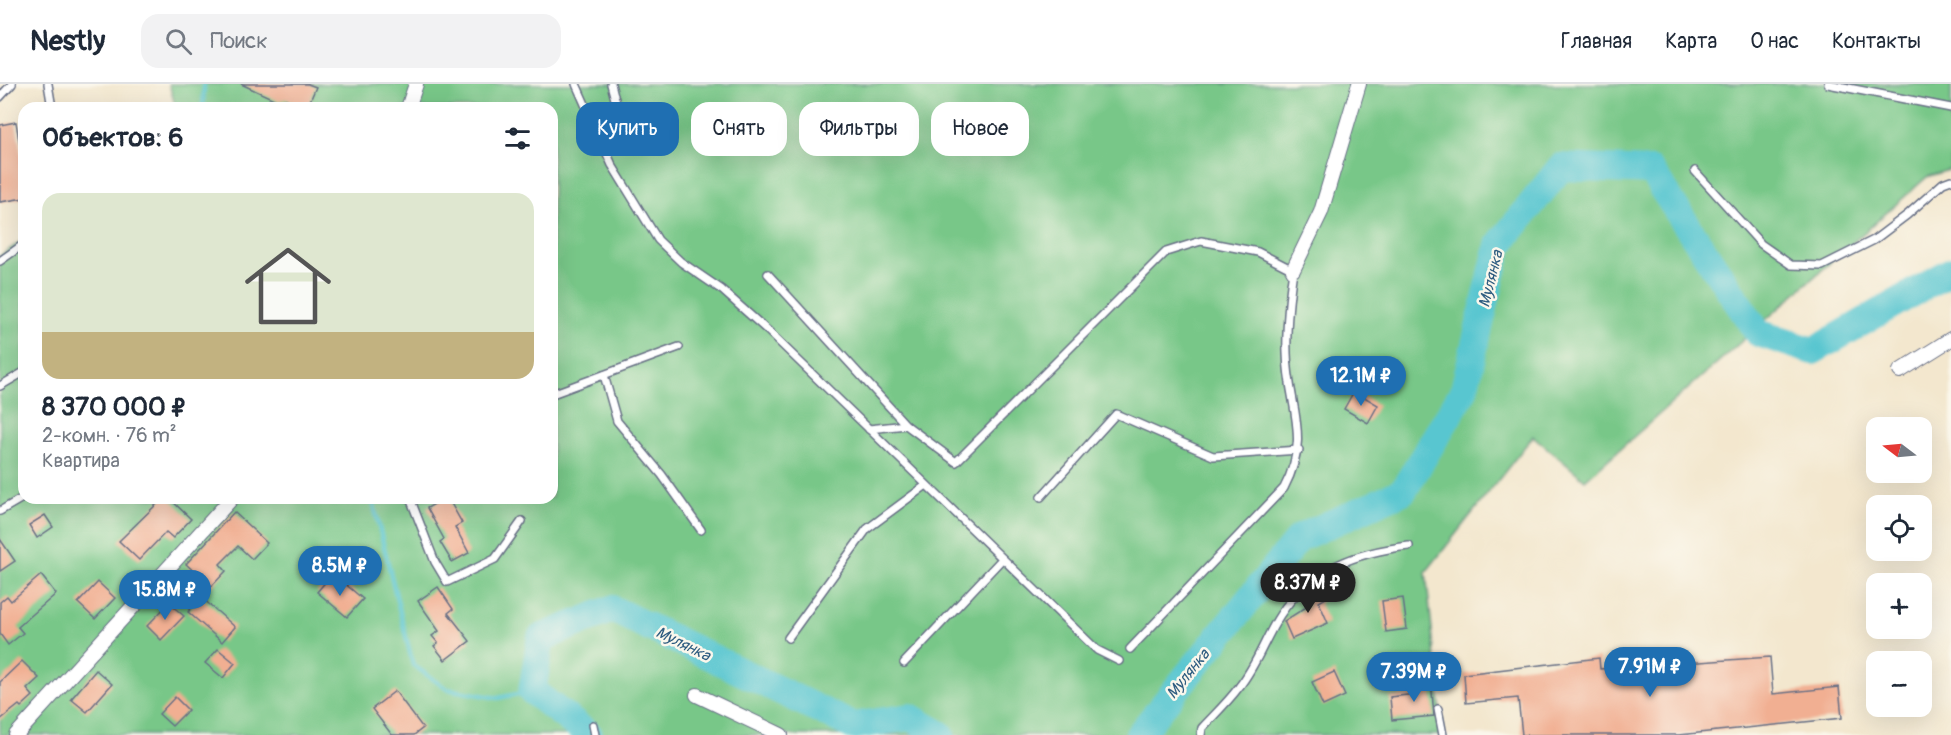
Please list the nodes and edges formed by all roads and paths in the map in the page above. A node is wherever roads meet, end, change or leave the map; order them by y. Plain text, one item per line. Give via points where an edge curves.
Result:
1 (12, 84) edge
2 (48, 84) edge
3 (416, 84) edge
4 (576, 84) edge
5 (611, 84) edge
6 (1359, 84) edge
7 (1828, 84) edge
8 (0, 97) edge
9 (51, 102) edge
10 (410, 102) edge
11 (616, 102) edge
12 (1951, 108) edge
13 (1695, 171) dead end
14 (1951, 180) edge
15 (18, 248) edge
16 (0, 261) edge
17 (1293, 270) junction
18 (768, 274) dead end
19 (1951, 339) edge
20 (679, 347) dead end
21 (1900, 371) dead end
22 (604, 375) junction
23 (18, 376) edge
24 (0, 386) edge
25 (558, 392) edge
26 (906, 425) junction
27 (869, 429) junction
28 (1299, 450) junction
29 (925, 486) junction
30 (1041, 497) dead end
31 (18, 500) edge
32 (227, 504) edge
33 (412, 504) edge
34 (0, 511) edge
35 (522, 521) dead end
36 (701, 530) dead end
37 (1409, 546) dead end
38 (1002, 560) junction
39 (788, 638) dead end
40 (1130, 649) dead end
41 (1119, 661) dead end
42 (904, 663) dead end
43 (697, 695) dead end
44 (1438, 709) dead end
45 (593, 725) dead end
46 (16, 735) edge
47 (595, 735) edge
48 (781, 735) edge
49 (1200, 735) edge
50 (1443, 735) edge

1 - 8 lane
2 - 9 lane
3 - 10 street
4 - 27 lane via 612,165 657,240 768,331
5 - 11 lane
6 - 17 street via 1321,212
7 - 12 lane
13 - 14 lane via 1761,244 1791,265 1822,266 1874,240
15 - 16 lane
17 - 26 lane via 1258,252 1201,240 1166,252 956,462
17 - 28 lane via 1287,354
18 - 26 lane
19 - 21 street
20 - 22 lane
22 - 25 lane
22 - 36 lane via 617,421
23 - 24 lane
26 - 27 lane
27 - 29 lane
28 - 30 lane via 1213,456 1116,414
28 - 40 lane via 1284,488
29 - 38 lane
29 - 39 lane via 867,529
31 - 34 lane
32 - 46 street
33 - 35 lane via 447,582 495,559
37 - 49 lane via 1376,550 1349,560 1316,575 1298,591 1240,687
38 - 41 lane via 1097,651
38 - 42 lane
43 - 48 street
44 - 50 lane
45 - 47 lane

